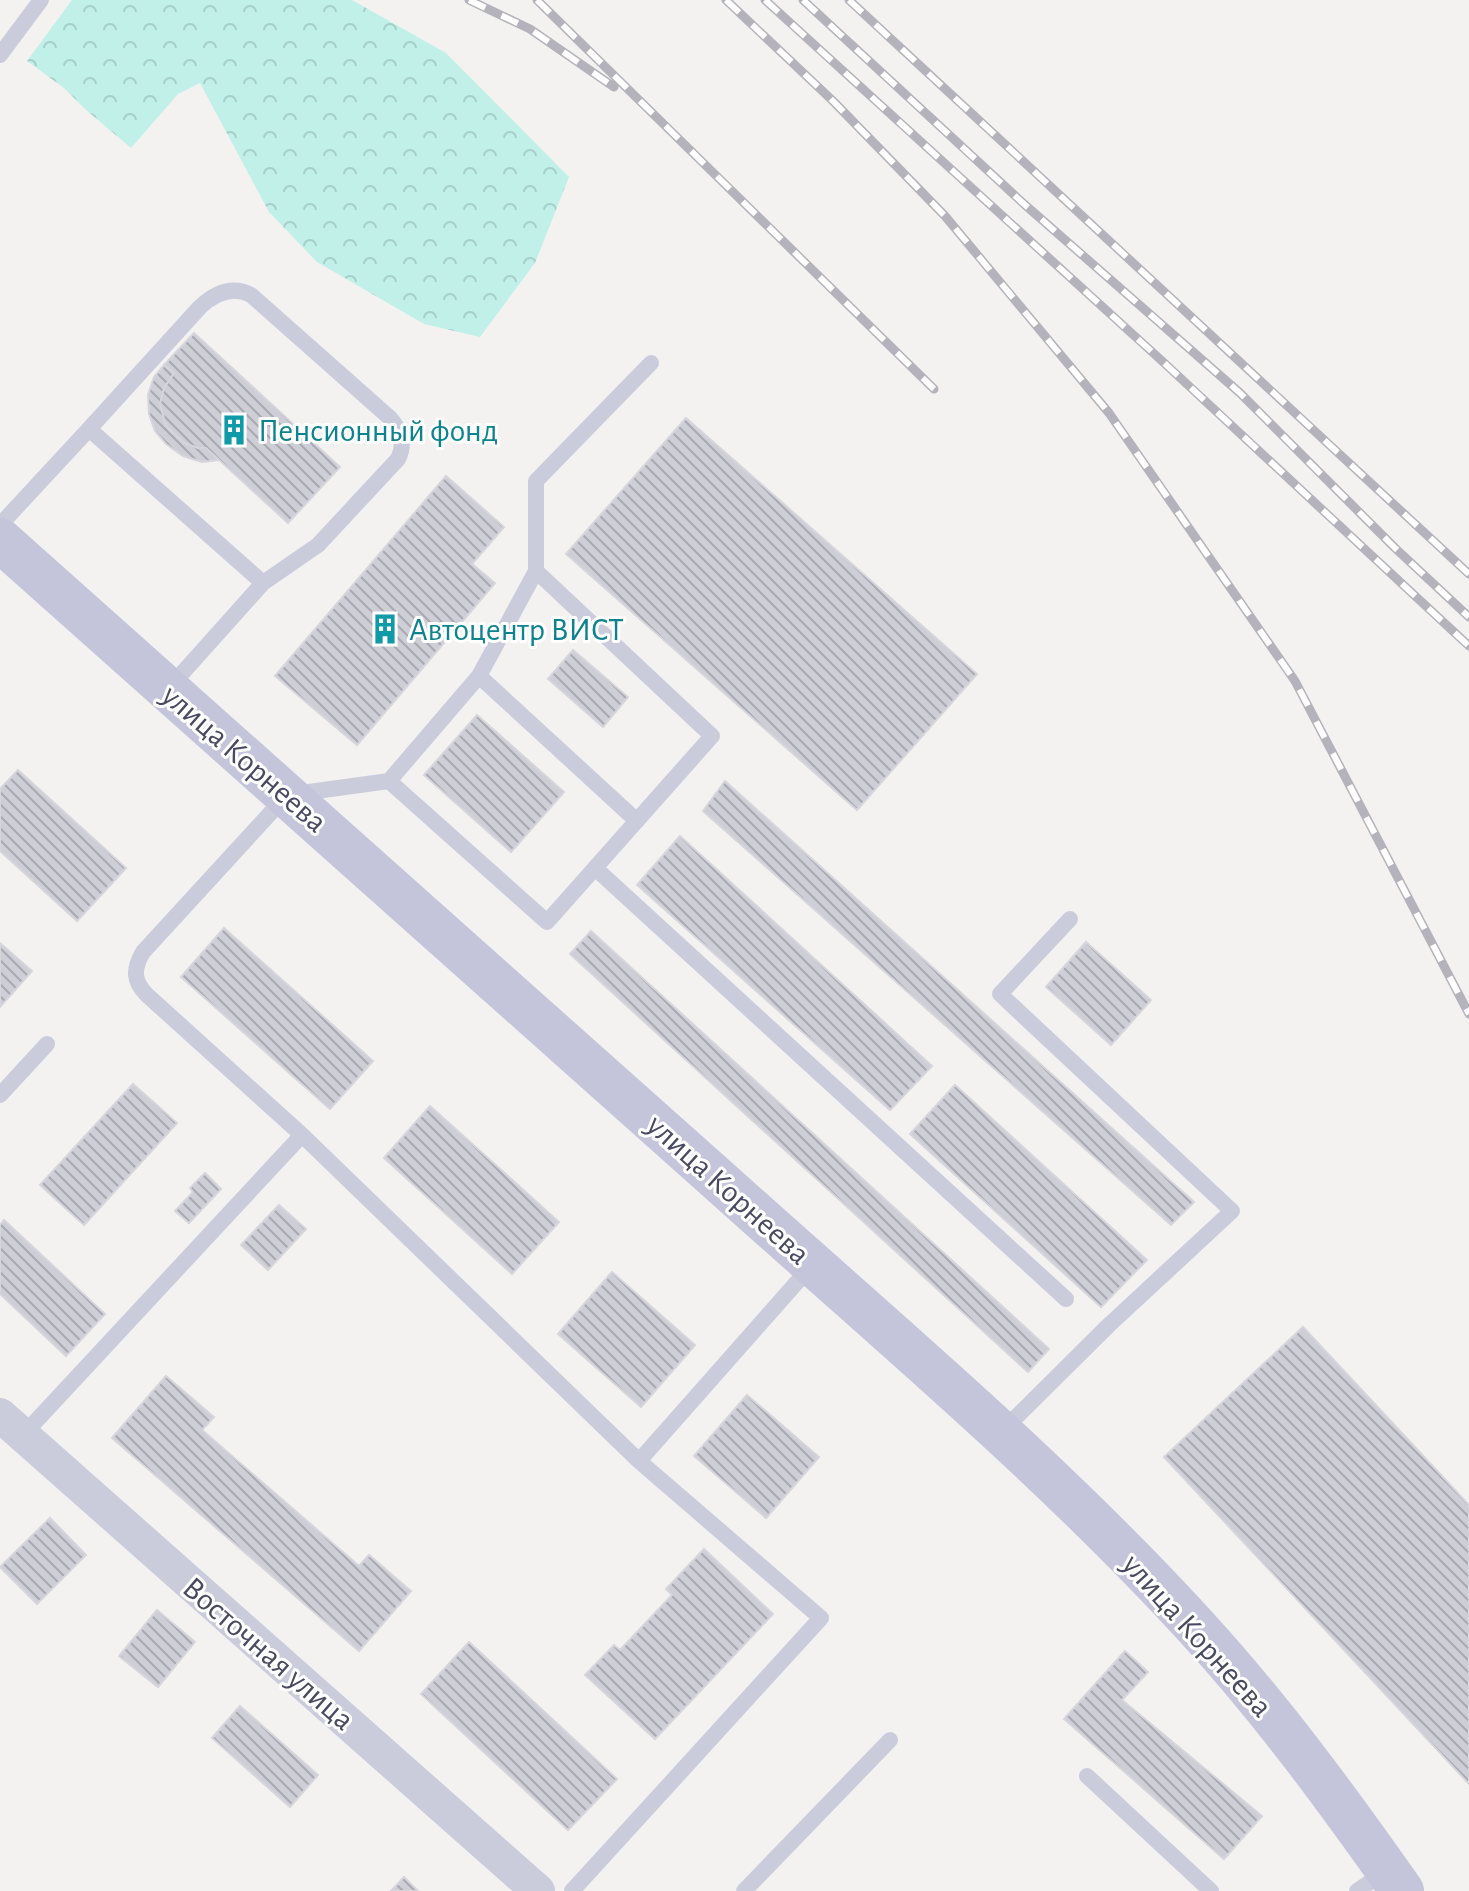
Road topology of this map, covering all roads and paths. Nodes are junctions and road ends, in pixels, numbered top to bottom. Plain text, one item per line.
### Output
1 (41, 0) edge
2 (0, 55) edge
3 (651, 363) dead end
4 (89, 429) junction
5 (0, 525) edge
6 (0, 540) edge
7 (536, 571) junction
8 (263, 583) junction
9 (479, 676) junction
10 (167, 690) junction
11 (389, 781) junction
12 (287, 795) junction
13 (637, 821) junction
14 (595, 868) junction
15 (1070, 919) dead end
16 (47, 1044) dead end
17 (0, 1095) edge
18 (302, 1135) junction
19 (813, 1264) junction
20 (1066, 1299) dead end
21 (11, 1425) edge
22 (1000, 1433) junction
23 (639, 1461) junction
24 (890, 1740) dead end
25 (1087, 1776) dead end
26 (1382, 1884) edge
27 (538, 1891) edge
28 (572, 1891) edge
29 (744, 1891) edge
30 (1211, 1891) edge

1 - 2 lane
3 - 7 lane
4 - 5 lane
4 - 8 lane
4 - 8 lane
6 - 10 street, улица Корнеева
7 - 9 lane
7 - 13 lane
8 - 10 lane
9 - 11 lane
9 - 13 lane
10 - 12 street, улица Корнеева
11 - 12 lane
11 - 14 lane
12 - 18 lane
12 - 19 street, улица Корнеева
13 - 14 lane
14 - 20 lane
15 - 22 lane
16 - 17 lane
18 - 21 lane
18 - 23 lane
19 - 22 street, улица Корнеева
19 - 23 lane
21 - 27 street, Восточная улица
22 - 26 street, улица Корнеева
23 - 28 lane
24 - 29 lane
25 - 30 lane

